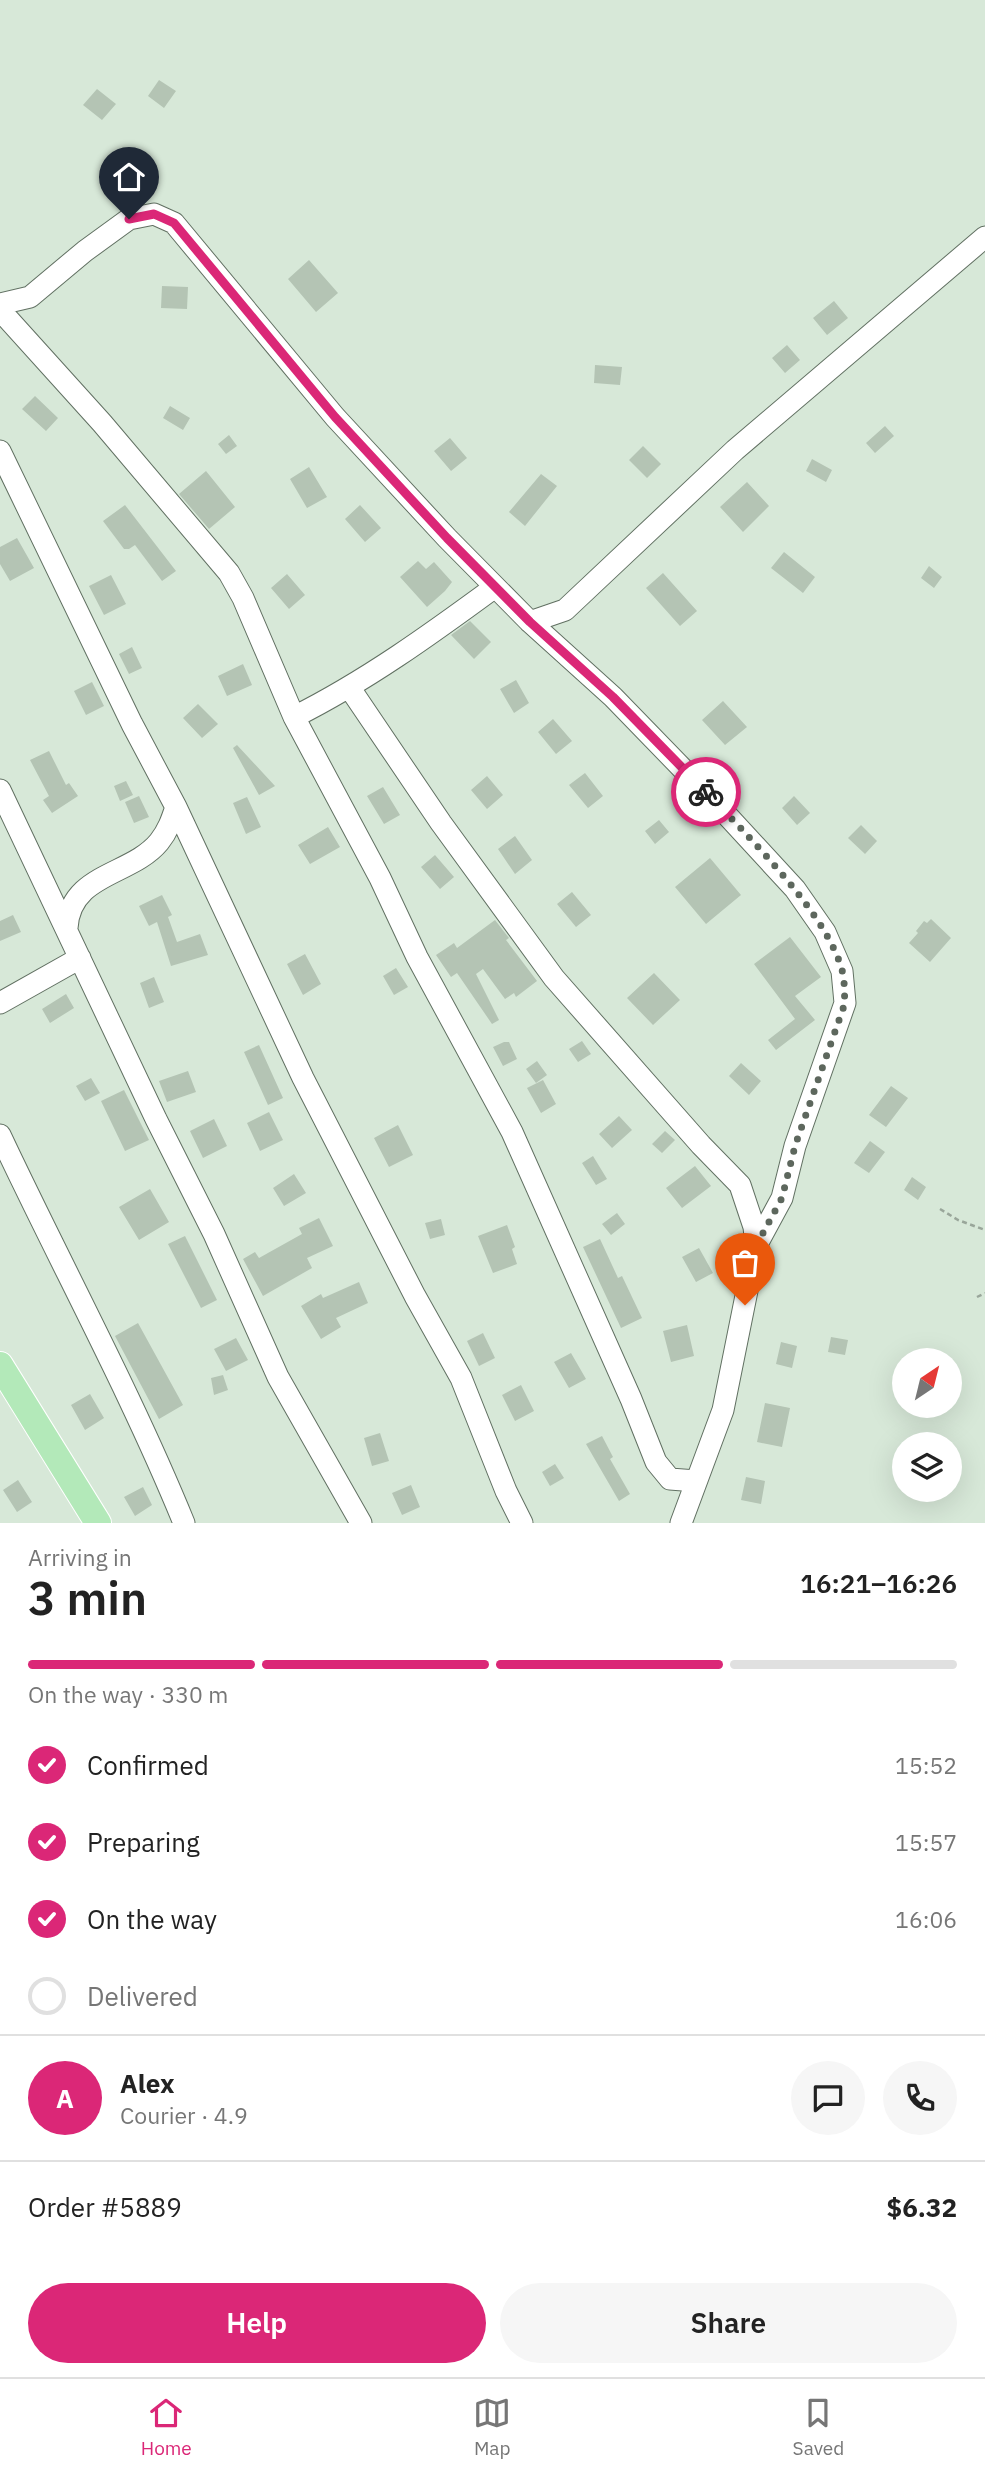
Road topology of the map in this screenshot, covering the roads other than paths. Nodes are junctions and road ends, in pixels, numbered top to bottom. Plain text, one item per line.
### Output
1 (985, 237) edge
2 (0, 304) edge
3 (0, 310) edge
4 (0, 451) edge
5 (495, 587) junction
6 (565, 610) junction
7 (530, 622) junction
8 (559, 647) junction
9 (349, 687) junction
10 (295, 716) junction
11 (0, 790) edge
12 (176, 807) junction
13 (67, 928) junction
14 (80, 958) junction
15 (0, 1003) edge
16 (0, 1135) edge
17 (740, 1185) junction
18 (782, 1198) junction
19 (756, 1246) junction
20 (0, 1365) edge
21 (696, 1481) junction
22 (98, 1523) edge
23 (184, 1523) edge
24 (361, 1523) edge
25 (522, 1523) edge
26 (681, 1523) edge

1 - 6 street
2 - 5 street
3 - 10 street
4 - 12 street
5 - 7 street
5 - 9 street
6 - 7 street
6 - 8 street
7 - 8 street
8 - 18 street
9 - 10 street
9 - 17 street
10 - 21 street
11 - 13 street
12 - 13 street
12 - 25 street
13 - 14 street
14 - 15 street
14 - 24 street
16 - 23 street
17 - 18 street
17 - 19 street
18 - 19 street
19 - 21 street
20 - 22 main road
21 - 26 street

